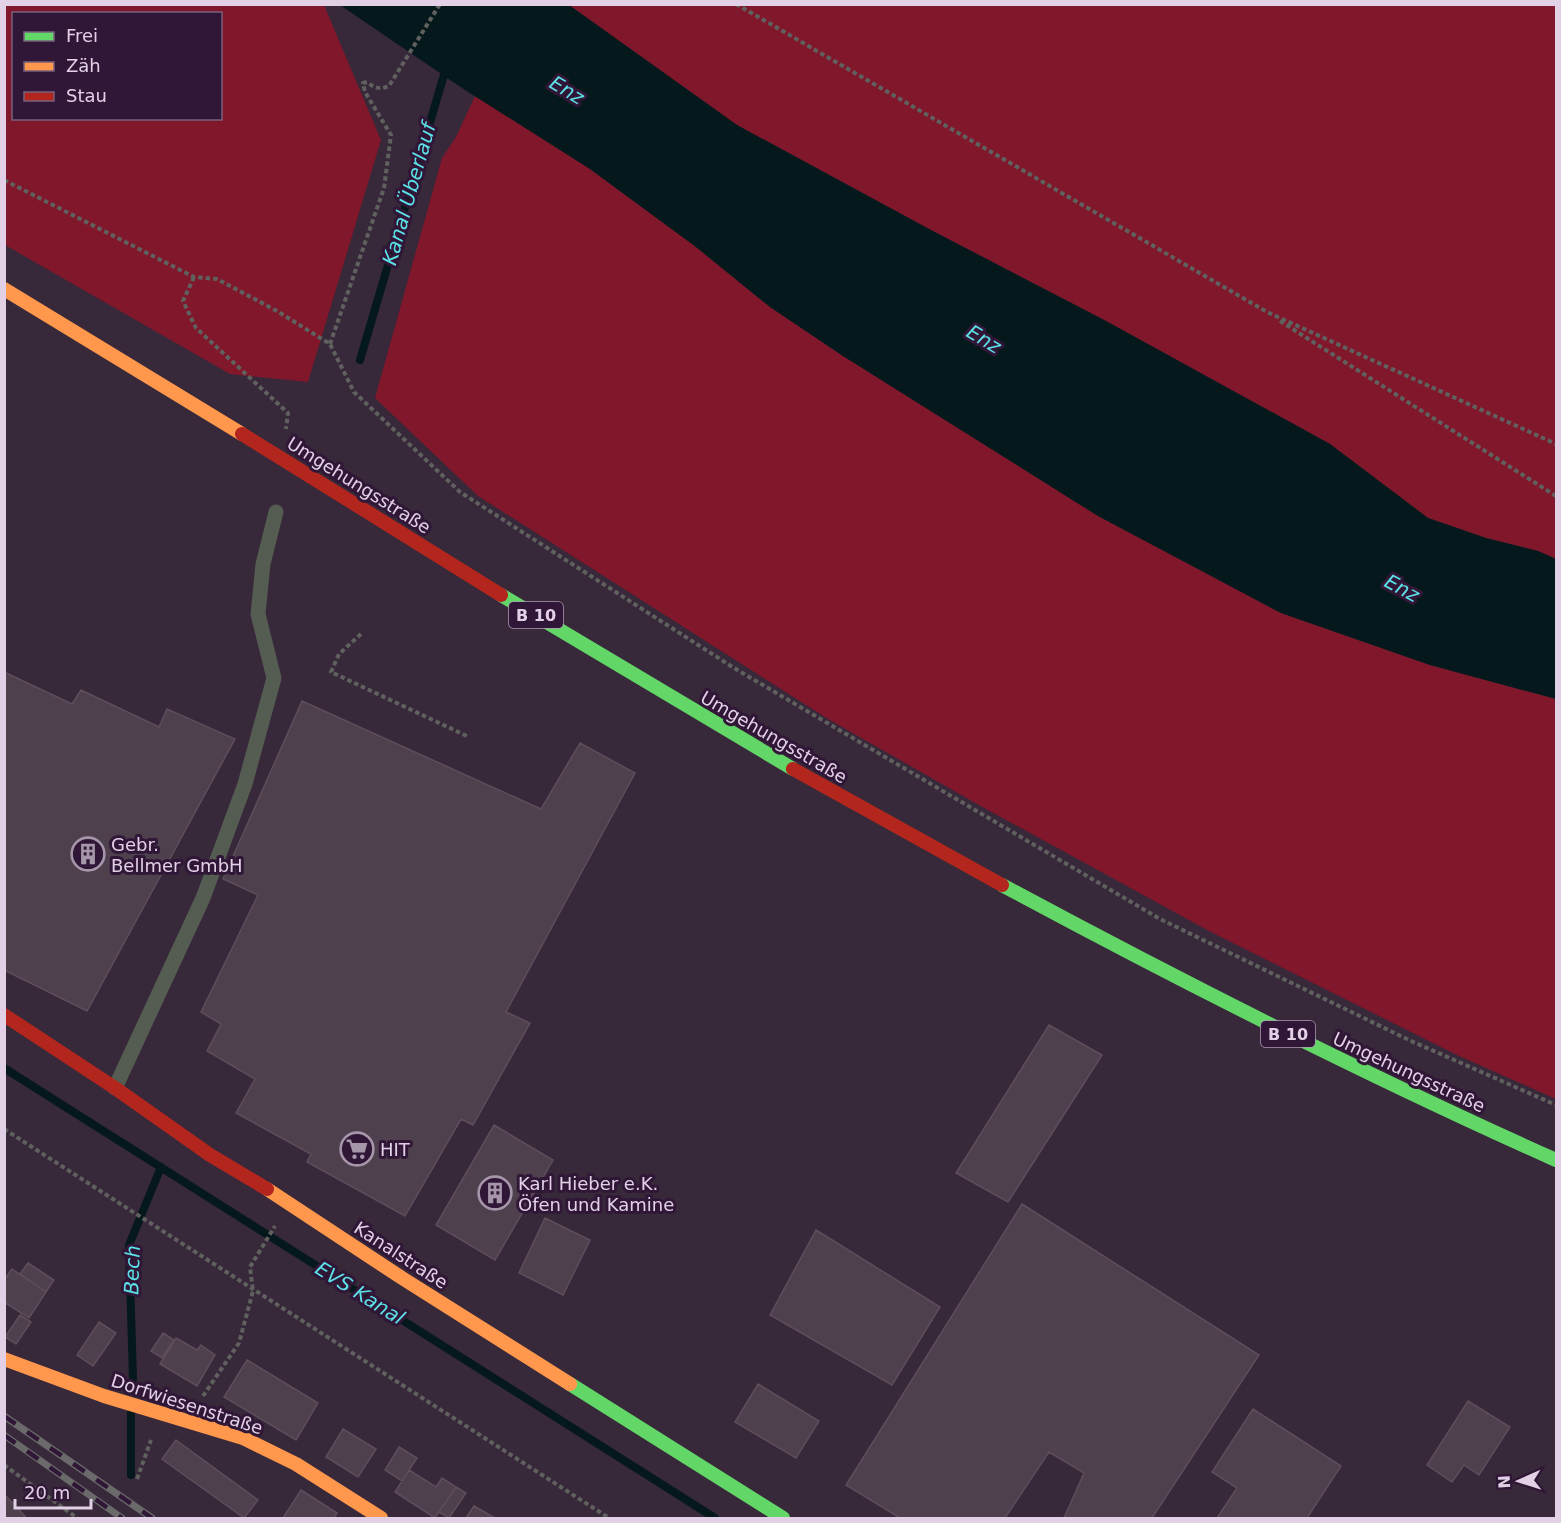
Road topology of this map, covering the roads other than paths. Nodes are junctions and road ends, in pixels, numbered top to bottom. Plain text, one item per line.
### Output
1 (4, 289) edge
2 (276, 512) dead end
3 (4, 1015) edge
4 (115, 1088) junction
5 (1557, 1160) edge
6 (4, 1359) edge
7 (381, 1518) edge
8 (783, 1518) edge

1 - 5 main road, Umgehungsstraße / B 10
2 - 4 lane
3 - 4 main road, Kanalstraße
4 - 8 main road, Kanalstraße
6 - 7 main road, Dorfwiesenstraße

